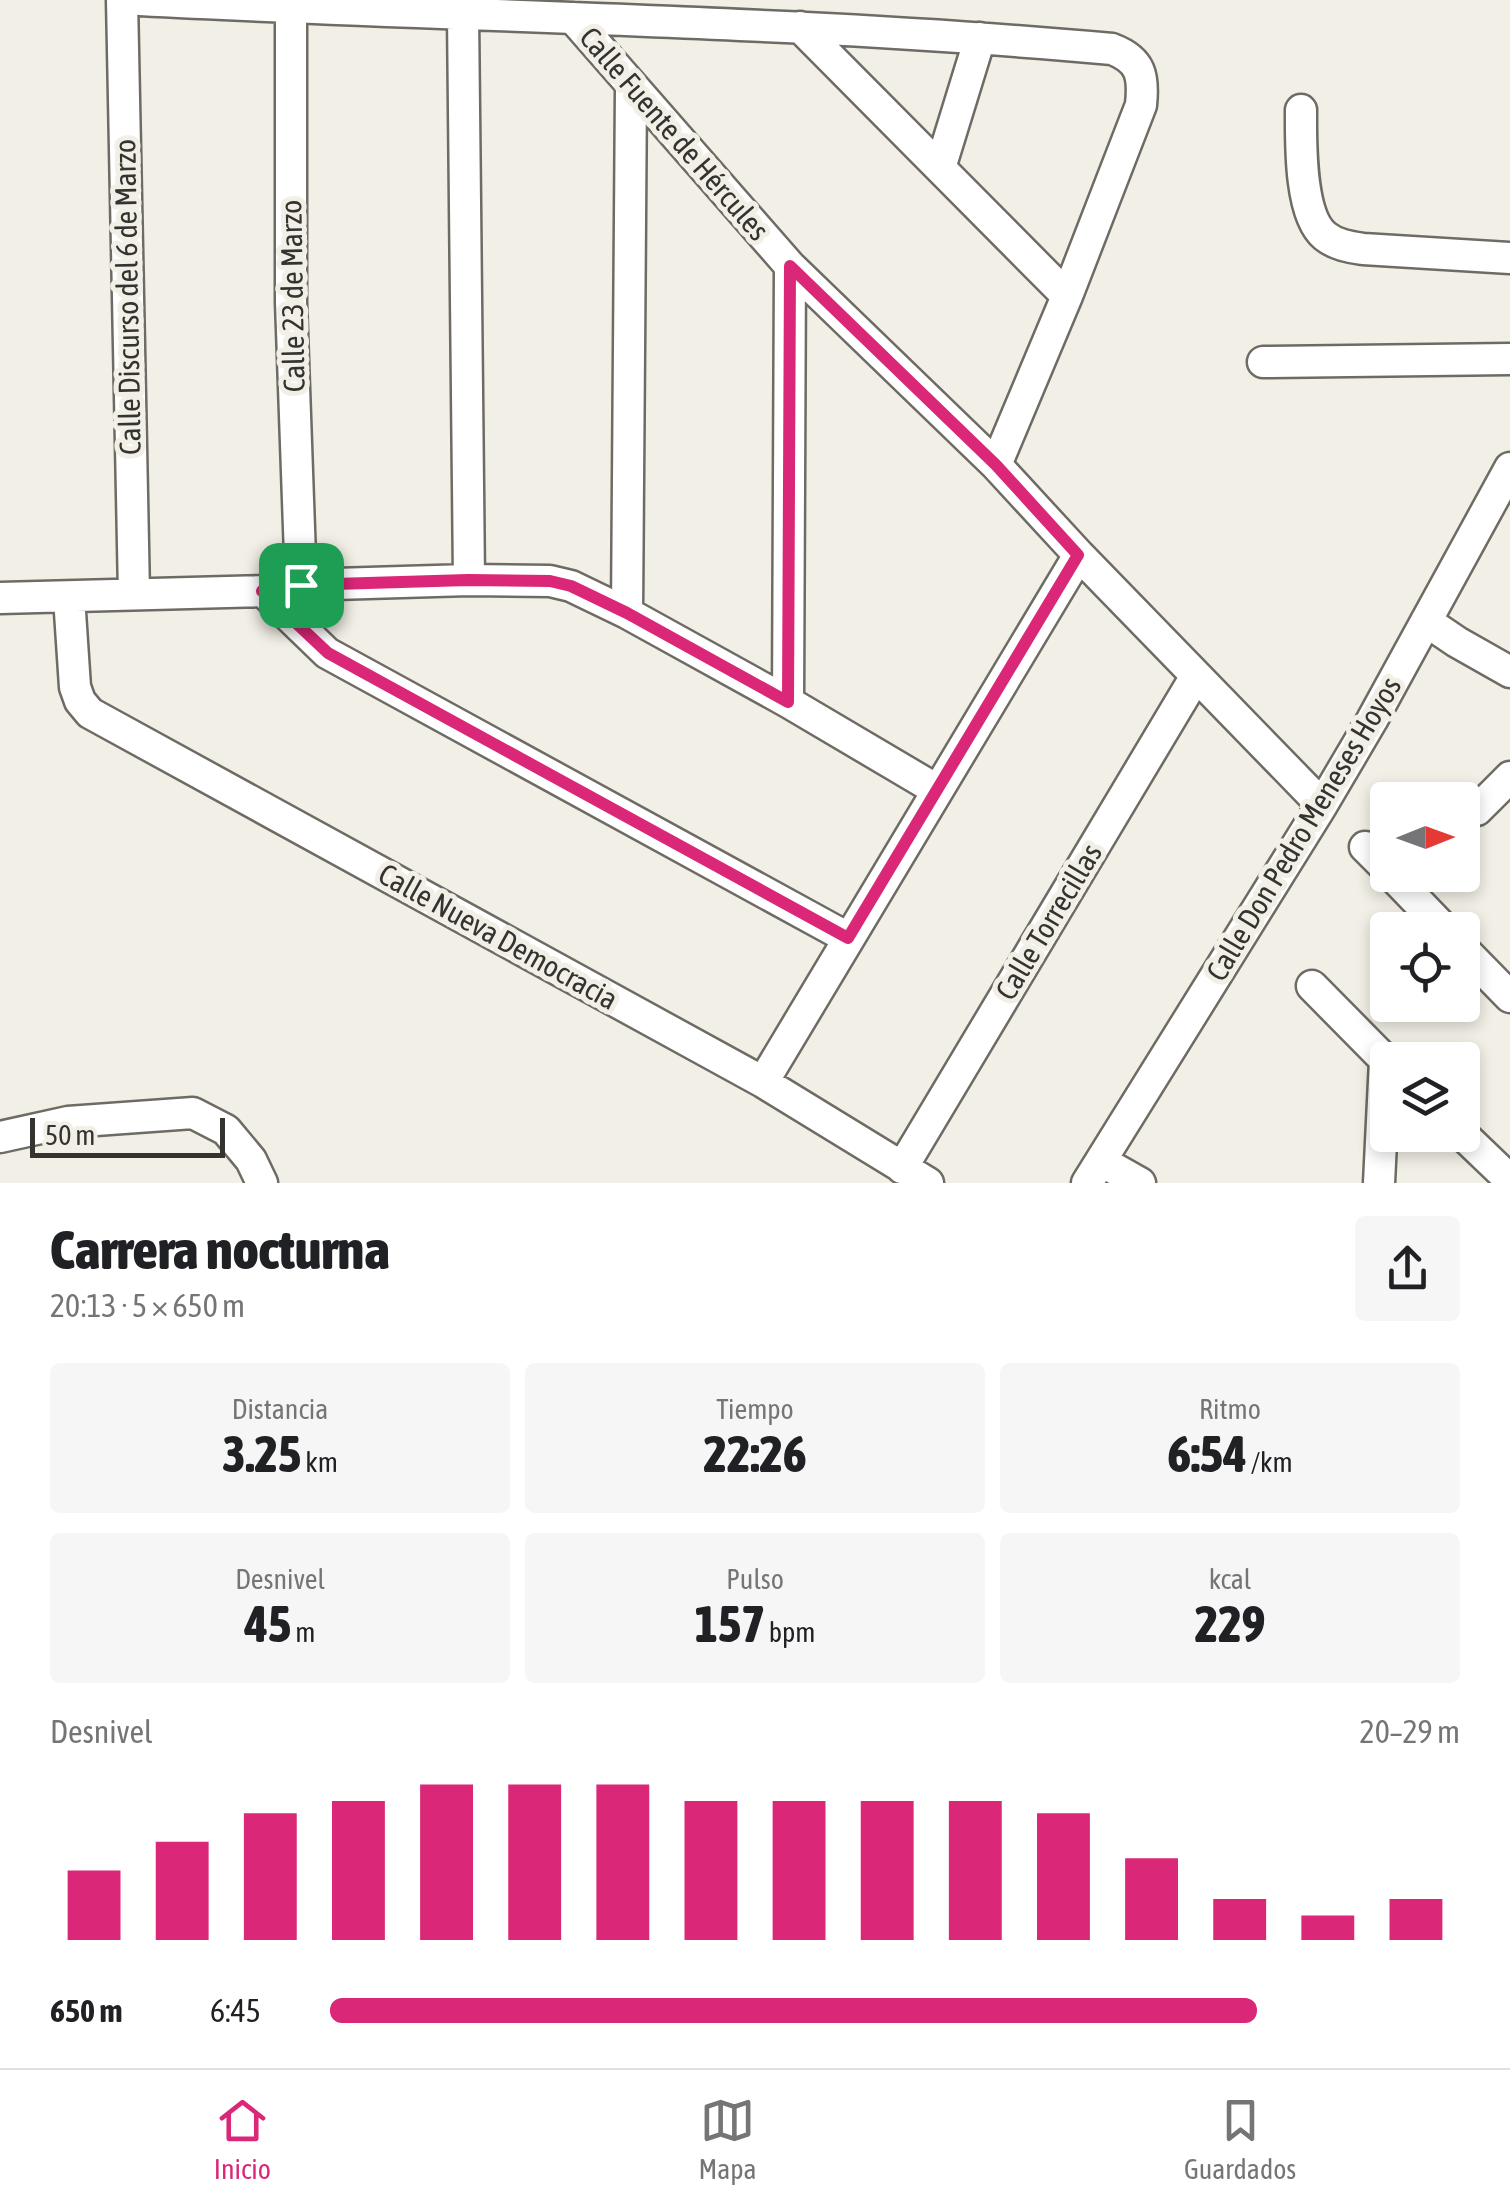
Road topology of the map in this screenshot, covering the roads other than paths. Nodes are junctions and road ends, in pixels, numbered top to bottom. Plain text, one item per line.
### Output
1 (122, 0) edge
2 (140, 0) edge
3 (291, 8) junction
4 (463, 16) junction
5 (573, 18) junction
6 (800, 27) junction
7 (980, 38) junction
8 (631, 87) junction
9 (1301, 110) dead end
10 (940, 168) junction
11 (1510, 258) edge
12 (790, 266) junction
13 (1066, 296) junction
14 (1510, 360) edge
15 (1263, 362) dead end
16 (996, 465) junction
17 (1510, 468) edge
18 (1078, 555) junction
19 (468, 580) junction
20 (301, 585) junction
21 (262, 591) junction
22 (134, 594) junction
23 (69, 596) junction
24 (0, 598) edge
25 (627, 613) junction
26 (1426, 621) junction
27 (1510, 672) edge
28 (1196, 676) junction
29 (788, 702) junction
30 (1510, 778) edge
31 (937, 790) junction
32 (1322, 804) junction
33 (1480, 807) edge
34 (1365, 847) dead end
35 (1370, 852) edge
36 (1408, 892) edge
37 (1428, 912) edge
38 (848, 938) junction
39 (1480, 966) edge
40 (1312, 986) dead end
41 (1509, 996) edge
42 (1370, 1045) edge
43 (762, 1082) junction
44 (0, 1137) edge
45 (1480, 1148) edge
46 (1381, 1152) edge
47 (1506, 1168) edge
48 (1094, 1172) edge
49 (915, 1176) edge
50 (262, 1183) edge
51 (1140, 1183) edge
52 (1379, 1183) edge

1 - 22 street, Calle Discurso del 6 de Marzo
2 - 3 street
3 - 4 street
3 - 20 street, Calle 23 de Marzo
4 - 5 street
4 - 19 street
5 - 6 street
5 - 8 street, Calle Fuente de Hércules
6 - 7 street
6 - 10 street
7 - 10 street
7 - 13 street
8 - 12 street, Calle Fuente de Hércules
8 - 25 street
9 - 11 street
10 - 13 street
12 - 16 street, Calle Fuente de Hércules
12 - 29 street
13 - 16 street
14 - 15 street
16 - 18 street, Calle Fuente de Hércules
17 - 26 street, Calle Don Pedro Meneses Hoyos
18 - 28 street, Calle Fuente de Hércules
18 - 31 street
19 - 20 street
19 - 25 street
20 - 21 street
21 - 22 street
21 - 38 street
22 - 23 street
23 - 24 street
23 - 43 street, Calle Nueva Democracia
25 - 29 street
26 - 27 street
26 - 32 street, Calle Don Pedro Meneses Hoyos
28 - 32 street, Calle Fuente de Hércules
28 - 49 street, Calle Torrecillas
29 - 31 street
30 - 33 street
31 - 38 street
32 - 48 street, Calle Don Pedro Meneses Hoyos
34 - 35 street
36 - 37 street
38 - 43 street
39 - 41 street
40 - 42 street
43 - 49 street, Calle Nueva Democracia
44 - 50 street
45 - 47 street
46 - 52 street
48 - 51 street

